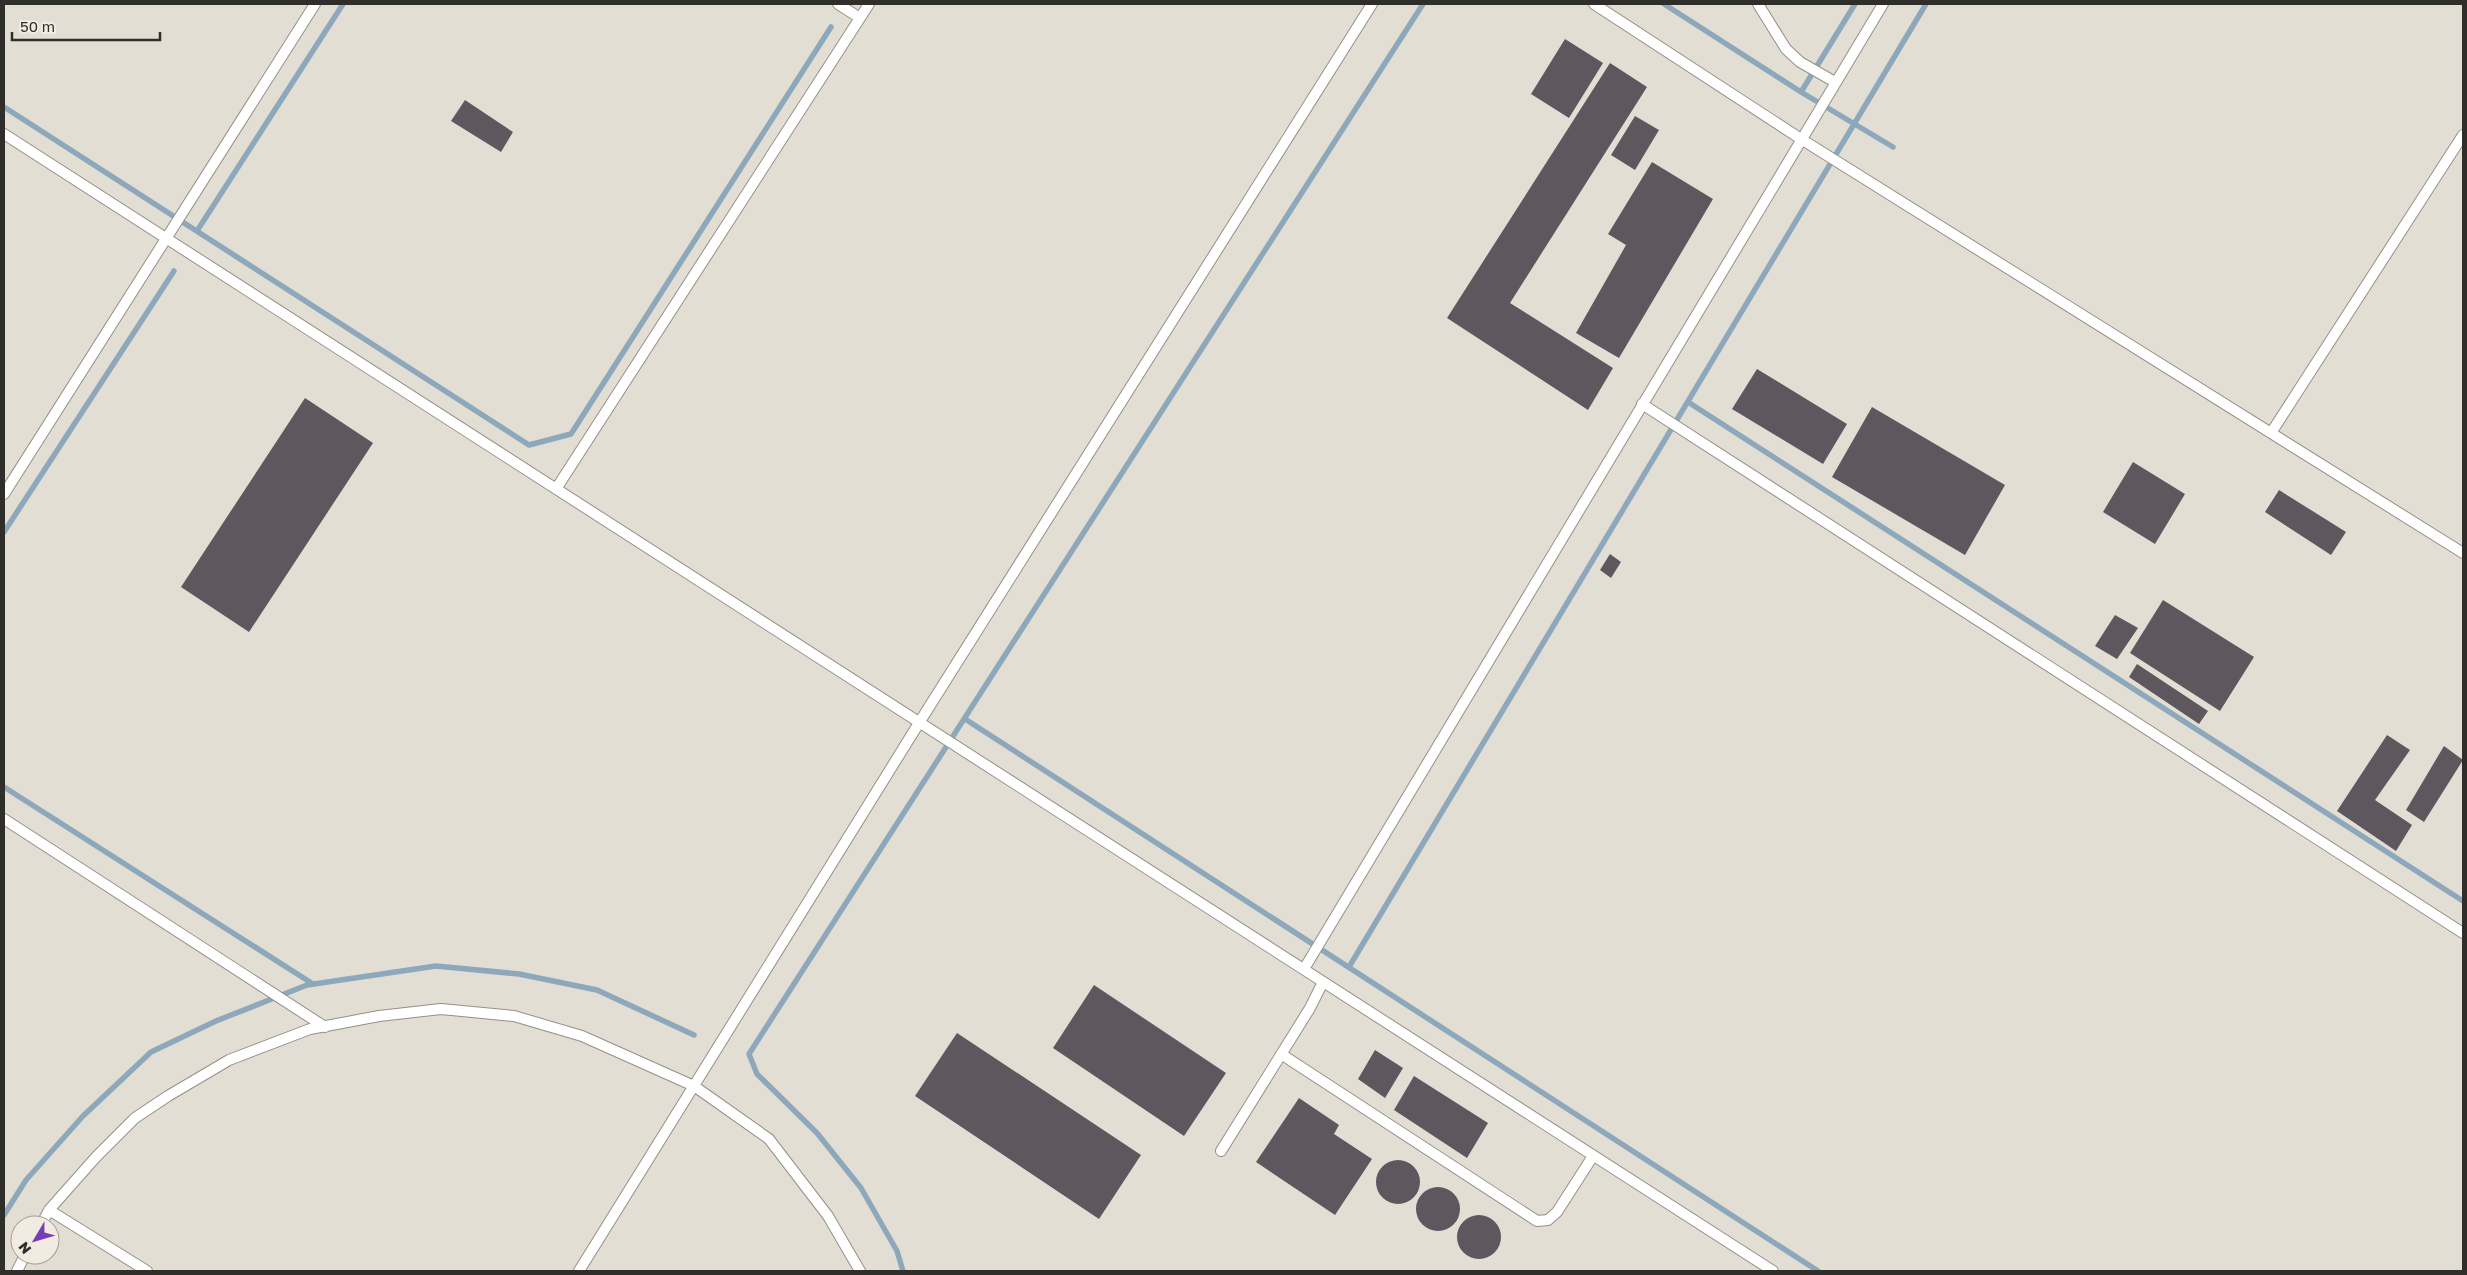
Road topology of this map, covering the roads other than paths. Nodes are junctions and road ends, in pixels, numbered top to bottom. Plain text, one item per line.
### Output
1 (315, 4) edge
2 (838, 4) edge
3 (869, 4) edge
4 (1372, 4) edge
5 (1594, 4) edge
6 (1759, 4) edge
7 (1883, 4) edge
8 (860, 18) junction
9 (1835, 82) junction
10 (4, 134) edge
11 (2463, 135) edge
12 (1801, 139) junction
13 (1642, 404) junction
14 (2271, 433) junction
15 (556, 489) junction
16 (4, 494) edge
17 (2463, 553) edge
18 (919, 723) junction
19 (4, 819) edge
20 (2463, 933) edge
21 (1304, 970) junction
22 (1323, 982) junction
23 (325, 1026) junction
24 (1281, 1054) junction
25 (694, 1086) junction
26 (1222, 1151) dead end
27 (1593, 1156) junction
28 (49, 1210) junction
29 (46, 1215) edge
30 (146, 1271) edge
31 (579, 1271) edge
32 (860, 1271) edge
33 (1773, 1271) edge

1 - 16 lane
2 - 8 lane
3 - 8 lane
4 - 18 lane
5 - 12 lane
6 - 9 lane
7 - 9 lane
8 - 15 lane
9 - 12 lane
10 - 15 lane
11 - 14 lane
12 - 13 lane
12 - 14 lane
13 - 20 lane
13 - 21 lane
14 - 17 lane
15 - 18 lane
18 - 21 lane
18 - 25 lane
19 - 23 lane
21 - 22 lane
22 - 24 lane
22 - 27 lane
23 - 25 lane
23 - 28 lane
24 - 26 lane
24 - 27 lane
25 - 31 lane
25 - 32 lane
27 - 33 lane
28 - 29 lane
28 - 30 lane

